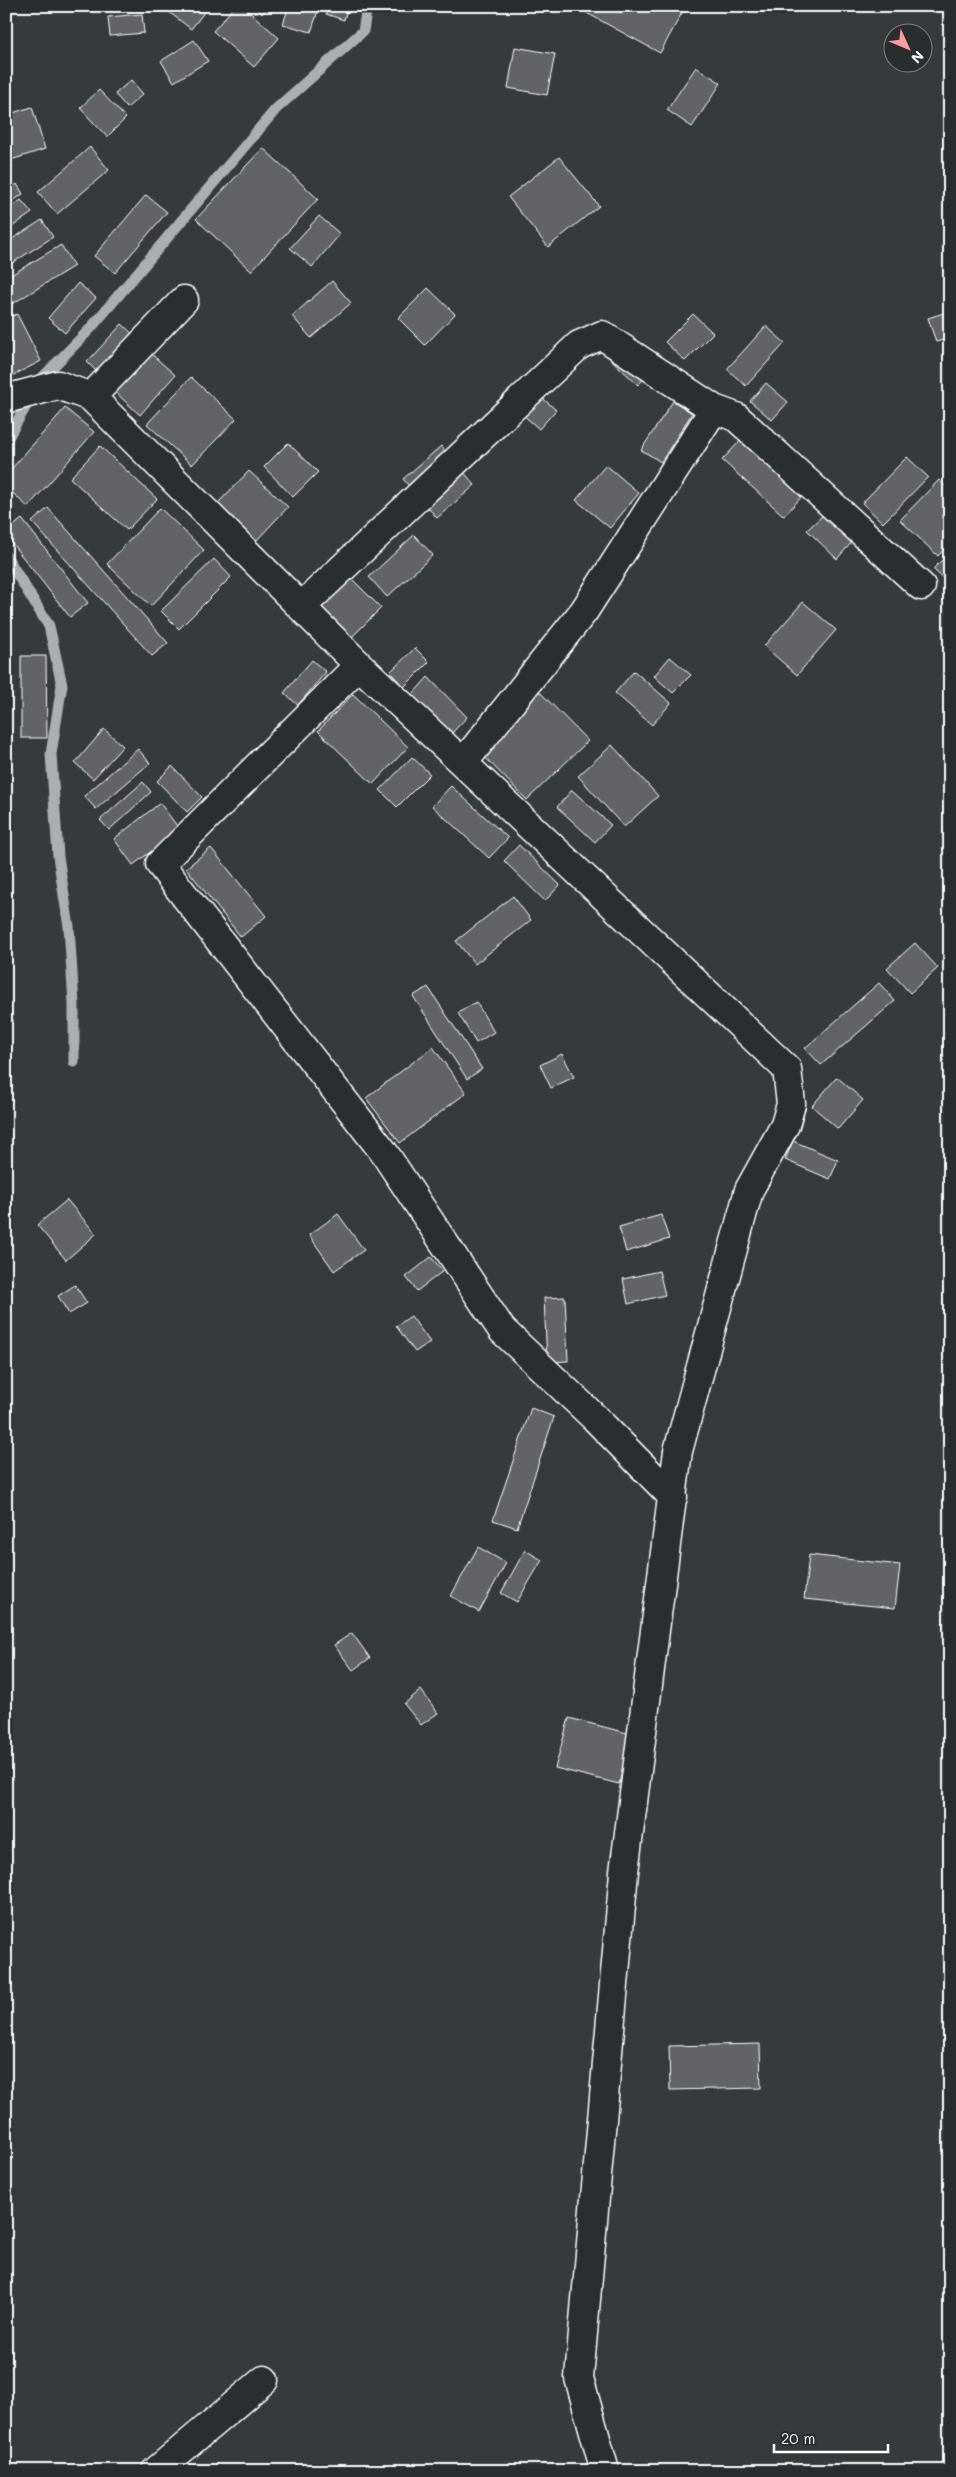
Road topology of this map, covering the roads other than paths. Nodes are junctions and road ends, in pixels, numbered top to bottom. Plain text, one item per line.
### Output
1 (184, 300) dead end
2 (91, 396) junction
3 (6, 399) edge
4 (714, 409) junction
5 (921, 586) dead end
6 (301, 607) junction
7 (359, 664) junction
8 (463, 763) junction
9 (673, 1497) junction
10 (264, 2380) dead end
11 (156, 2471) edge
12 (605, 2471) edge

1 - 2 street
2 - 3 street
2 - 6 street
4 - 5 street
4 - 6 street
4 - 8 street
6 - 7 street
7 - 8 street
7 - 9 street
8 - 9 street
9 - 12 street
10 - 11 street

